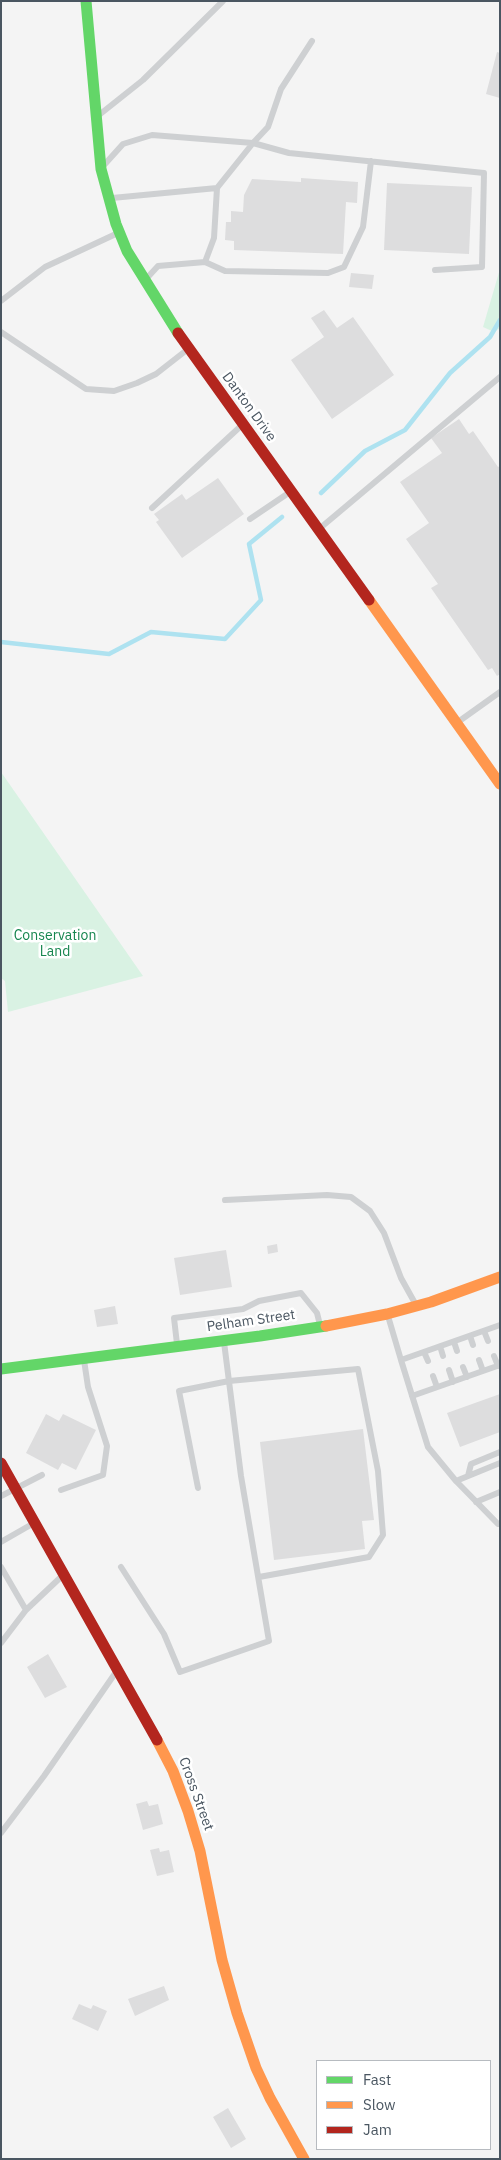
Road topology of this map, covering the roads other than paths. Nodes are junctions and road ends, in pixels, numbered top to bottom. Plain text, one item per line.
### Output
1 (86, 1) edge
2 (223, 1) edge
3 (312, 41) dead end
4 (96, 118) junction
5 (253, 143) junction
6 (371, 161) junction
7 (101, 169) junction
8 (217, 188) junction
9 (108, 198) junction
10 (119, 232) junction
11 (205, 262) junction
12 (435, 270) dead end
13 (144, 281) junction
14 (1, 301) edge
15 (1, 332) edge
16 (189, 348) junction
17 (500, 376) edge
18 (243, 424) junction
19 (291, 491) junction
20 (152, 508) dead end
21 (250, 519) dead end
22 (318, 529) junction
23 (500, 692) edge
24 (456, 723) junction
25 (500, 784) edge
26 (225, 1200) dead end
27 (500, 1277) edge
28 (417, 1306) junction
29 (387, 1314) junction
30 (500, 1325) edge
31 (321, 1326) junction
32 (484, 1331) junction
33 (470, 1336) junction
34 (224, 1341) junction
35 (488, 1341) dead end
36 (454, 1342) junction
37 (473, 1345) dead end
38 (440, 1346) junction
39 (177, 1347) junction
40 (457, 1351) dead end
41 (424, 1352) junction
42 (443, 1356) dead end
43 (494, 1356) dead end
44 (84, 1358) junction
45 (401, 1360) junction
46 (479, 1360) dead end
47 (428, 1361) dead end
48 (463, 1366) dead end
49 (499, 1366) edge
50 (1, 1369) edge
51 (448, 1370) dead end
52 (483, 1371) junction
53 (433, 1376) dead end
54 (466, 1377) junction
55 (229, 1382) junction
56 (453, 1382) junction
57 (437, 1387) junction
58 (412, 1396) junction
59 (500, 1452) edge
60 (500, 1463) edge
61 (1, 1464) edge
62 (42, 1475) dead end
63 (468, 1476) junction
64 (456, 1481) junction
65 (16, 1488) junction
66 (198, 1488) dead end
67 (61, 1490) dead end
68 (500, 1492) edge
69 (1, 1496) edge
70 (476, 1502) junction
71 (35, 1522) junction
72 (500, 1524) edge
73 (1, 1542) edge
74 (1, 1567) edge
75 (121, 1567) dead end
76 (64, 1574) junction
77 (259, 1577) junction
78 (26, 1610) junction
79 (1, 1643) edge
80 (118, 1669) junction
81 (1, 1833) edge
82 (304, 2159) edge

1 - 4 street, Danton Drive
2 - 4 lane
3 - 5 lane
4 - 7 street, Danton Drive
5 - 6 lane
5 - 7 lane
5 - 8 lane
6 - 11 lane
6 - 12 lane
7 - 9 street, Danton Drive
8 - 9 lane
8 - 11 lane
9 - 10 street, Danton Drive
10 - 13 street, Danton Drive
10 - 14 lane
11 - 13 lane
13 - 16 street, Danton Drive
15 - 16 lane
16 - 18 street, Danton Drive
17 - 22 lane
18 - 19 street, Danton Drive
18 - 20 lane
19 - 21 lane
19 - 22 street, Danton Drive
22 - 24 street, Danton Drive
23 - 24 lane
24 - 25 street, Danton Drive
26 - 28 lane
27 - 28 street, Pelham Street
28 - 29 street, Pelham Street
29 - 31 street, Pelham Street
29 - 45 lane
30 - 32 lane
31 - 34 street, Pelham Street
31 - 39 lane
32 - 33 lane
32 - 35 lane
33 - 36 lane
33 - 37 lane
34 - 39 street, Pelham Street
34 - 55 lane
36 - 38 lane
36 - 40 lane
38 - 41 lane
38 - 42 lane
39 - 44 street, Pelham Street
41 - 45 lane
41 - 47 lane
43 - 49 lane
44 - 50 street, Pelham Street
44 - 67 lane
45 - 58 lane
46 - 52 lane
48 - 54 lane
49 - 52 lane
51 - 56 lane
52 - 54 lane
53 - 57 lane
54 - 56 lane
55 - 66 lane
55 - 77 lane
55 - 77 lane
56 - 57 lane
57 - 58 lane
58 - 64 lane
59 - 63 lane
60 - 63 lane
61 - 65 street, Cross Street
62 - 65 lane
63 - 64 lane
64 - 70 lane
65 - 69 lane
65 - 71 street, Cross Street
68 - 70 lane
70 - 72 lane
71 - 73 lane
71 - 76 street, Cross Street
74 - 78 lane
75 - 77 lane
76 - 78 lane
76 - 80 street, Cross Street
78 - 79 lane
80 - 81 lane
80 - 82 street, Cross Street

